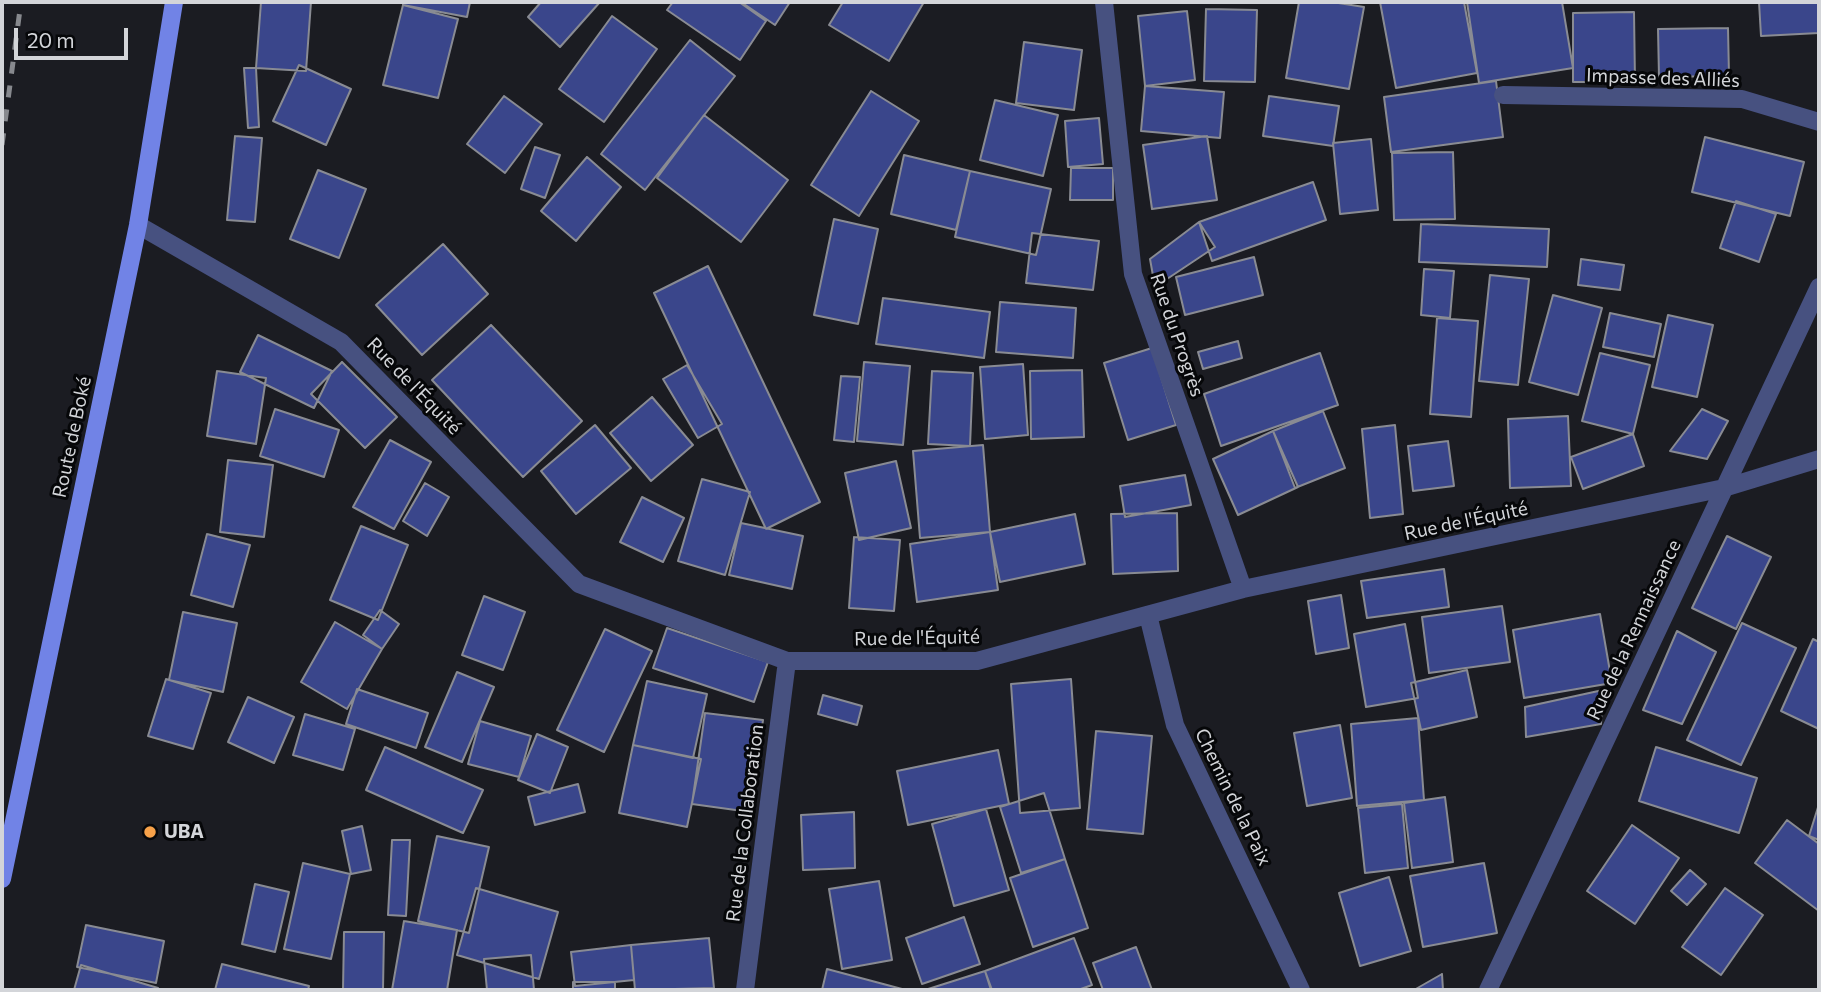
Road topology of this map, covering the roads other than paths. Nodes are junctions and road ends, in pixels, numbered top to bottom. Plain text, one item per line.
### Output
1 (174, 2) edge
2 (1104, 2) edge
3 (1503, 95) dead end
4 (1819, 122) edge
5 (138, 225) junction
6 (1819, 287) edge
7 (1819, 459) edge
8 (1724, 488) junction
9 (1243, 589) junction
10 (1148, 615) junction
11 (787, 662) junction
12 (2, 879) edge
13 (745, 990) edge
14 (1301, 990) edge
15 (1488, 990) edge

1 - 5 main road, Route de Boké
2 - 9 street, Rue du Progrès
3 - 4 street, Impasse des Alliés
5 - 11 street, Rue de l'Équité
5 - 12 main road, Route de Boké
6 - 8 street, Rue de la Rennaissance
7 - 8 street, Rue de l'Équité
8 - 9 street, Rue de l'Équité
8 - 15 street, Rue de la Rennaissance
9 - 10 street, Rue de l'Équité
10 - 11 street, Rue de l'Équité
10 - 14 street, Chemin de la Paix
11 - 13 street, Rue de la Collaboration

